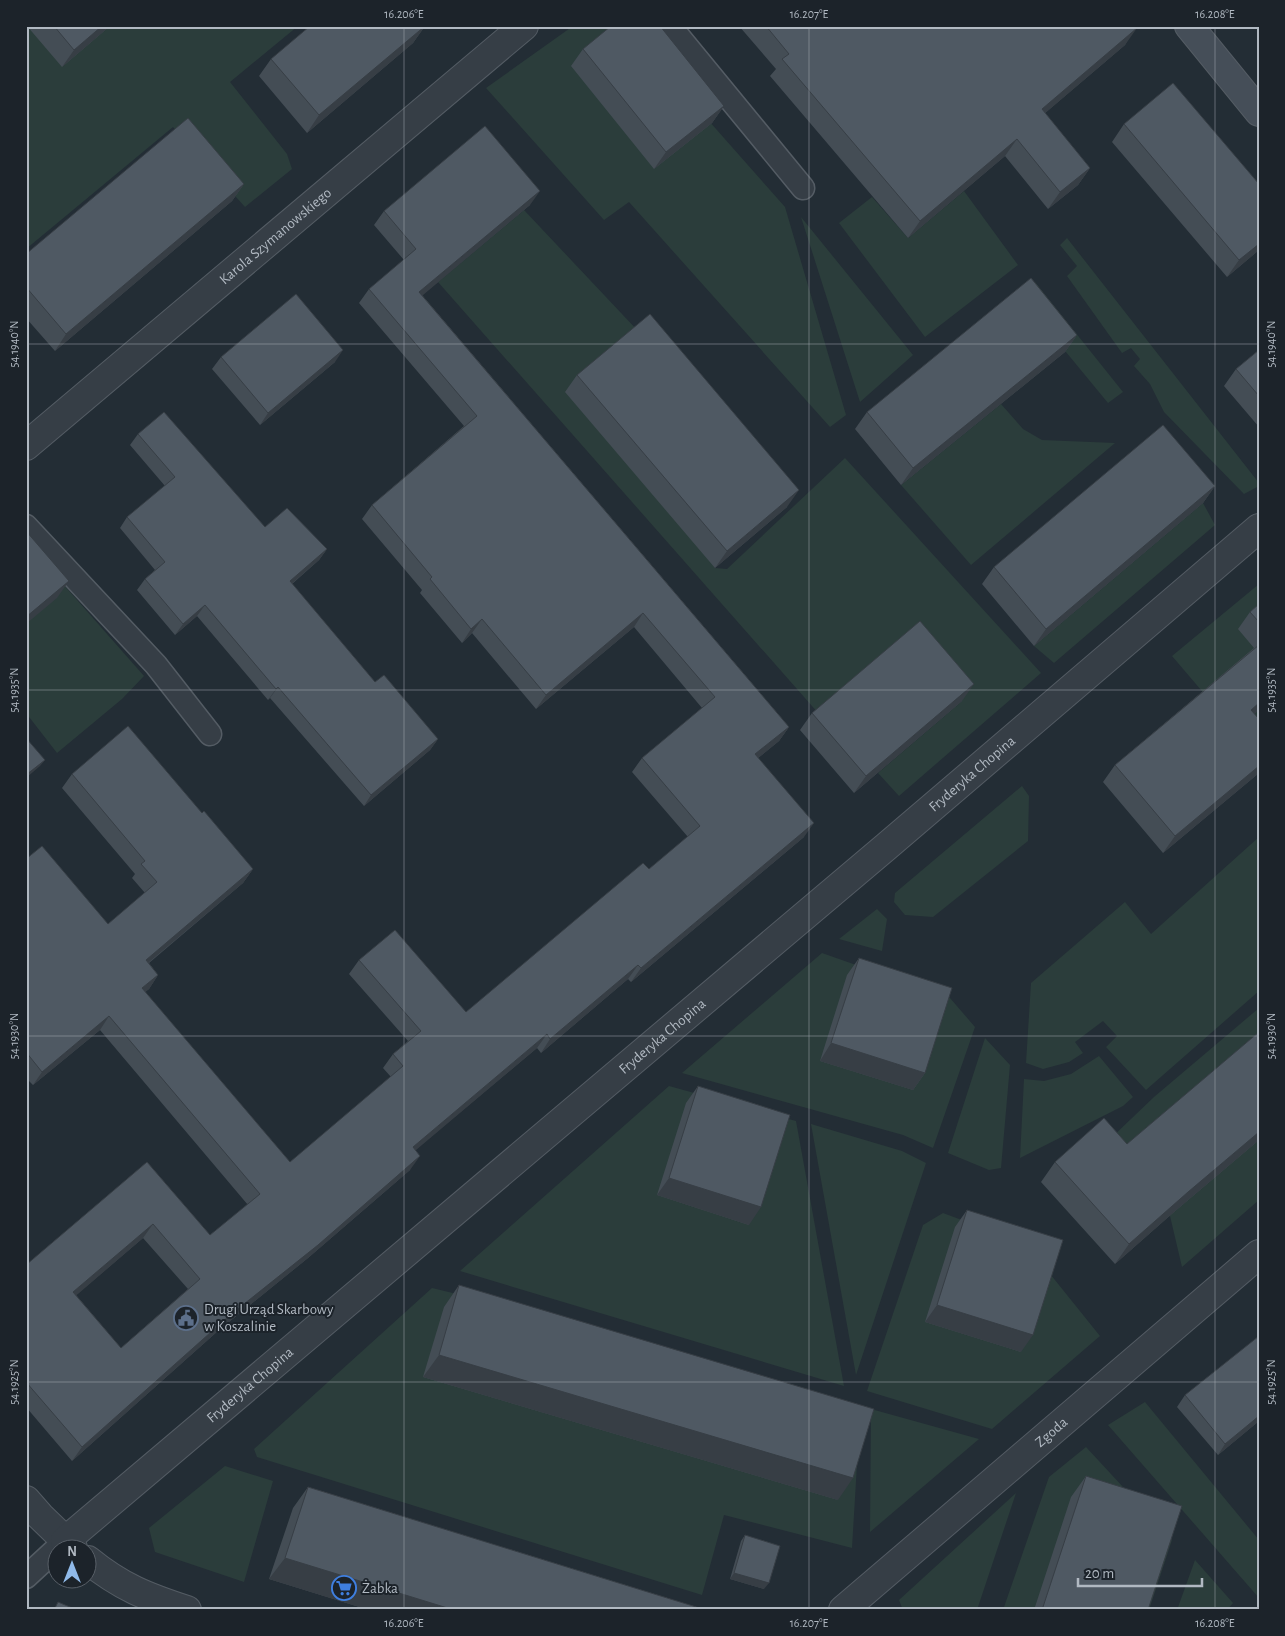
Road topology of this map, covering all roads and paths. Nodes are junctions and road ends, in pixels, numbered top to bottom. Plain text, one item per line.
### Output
1 (524, 26) edge
2 (670, 26) edge
3 (1189, 26) edge
4 (1259, 112) edge
5 (803, 188) dead end
6 (26, 446) edge
7 (26, 526) edge
8 (1259, 528) edge
9 (210, 734) dead end
10 (1259, 1254) edge
11 (26, 1500) edge
12 (62, 1538) edge
13 (77, 1538) edge
14 (48, 1561) edge
15 (98, 1568) edge
16 (26, 1577) edge
17 (187, 1610) edge
18 (843, 1610) edge

1 - 6 street, Karola Szymanowskiego
2 - 5 lane
3 - 4 main road
7 - 9 lane
8 - 13 street, Fryderyka Chopina
10 - 18 street, Zgoda
11 - 12 street
14 - 16 lane
15 - 17 street

